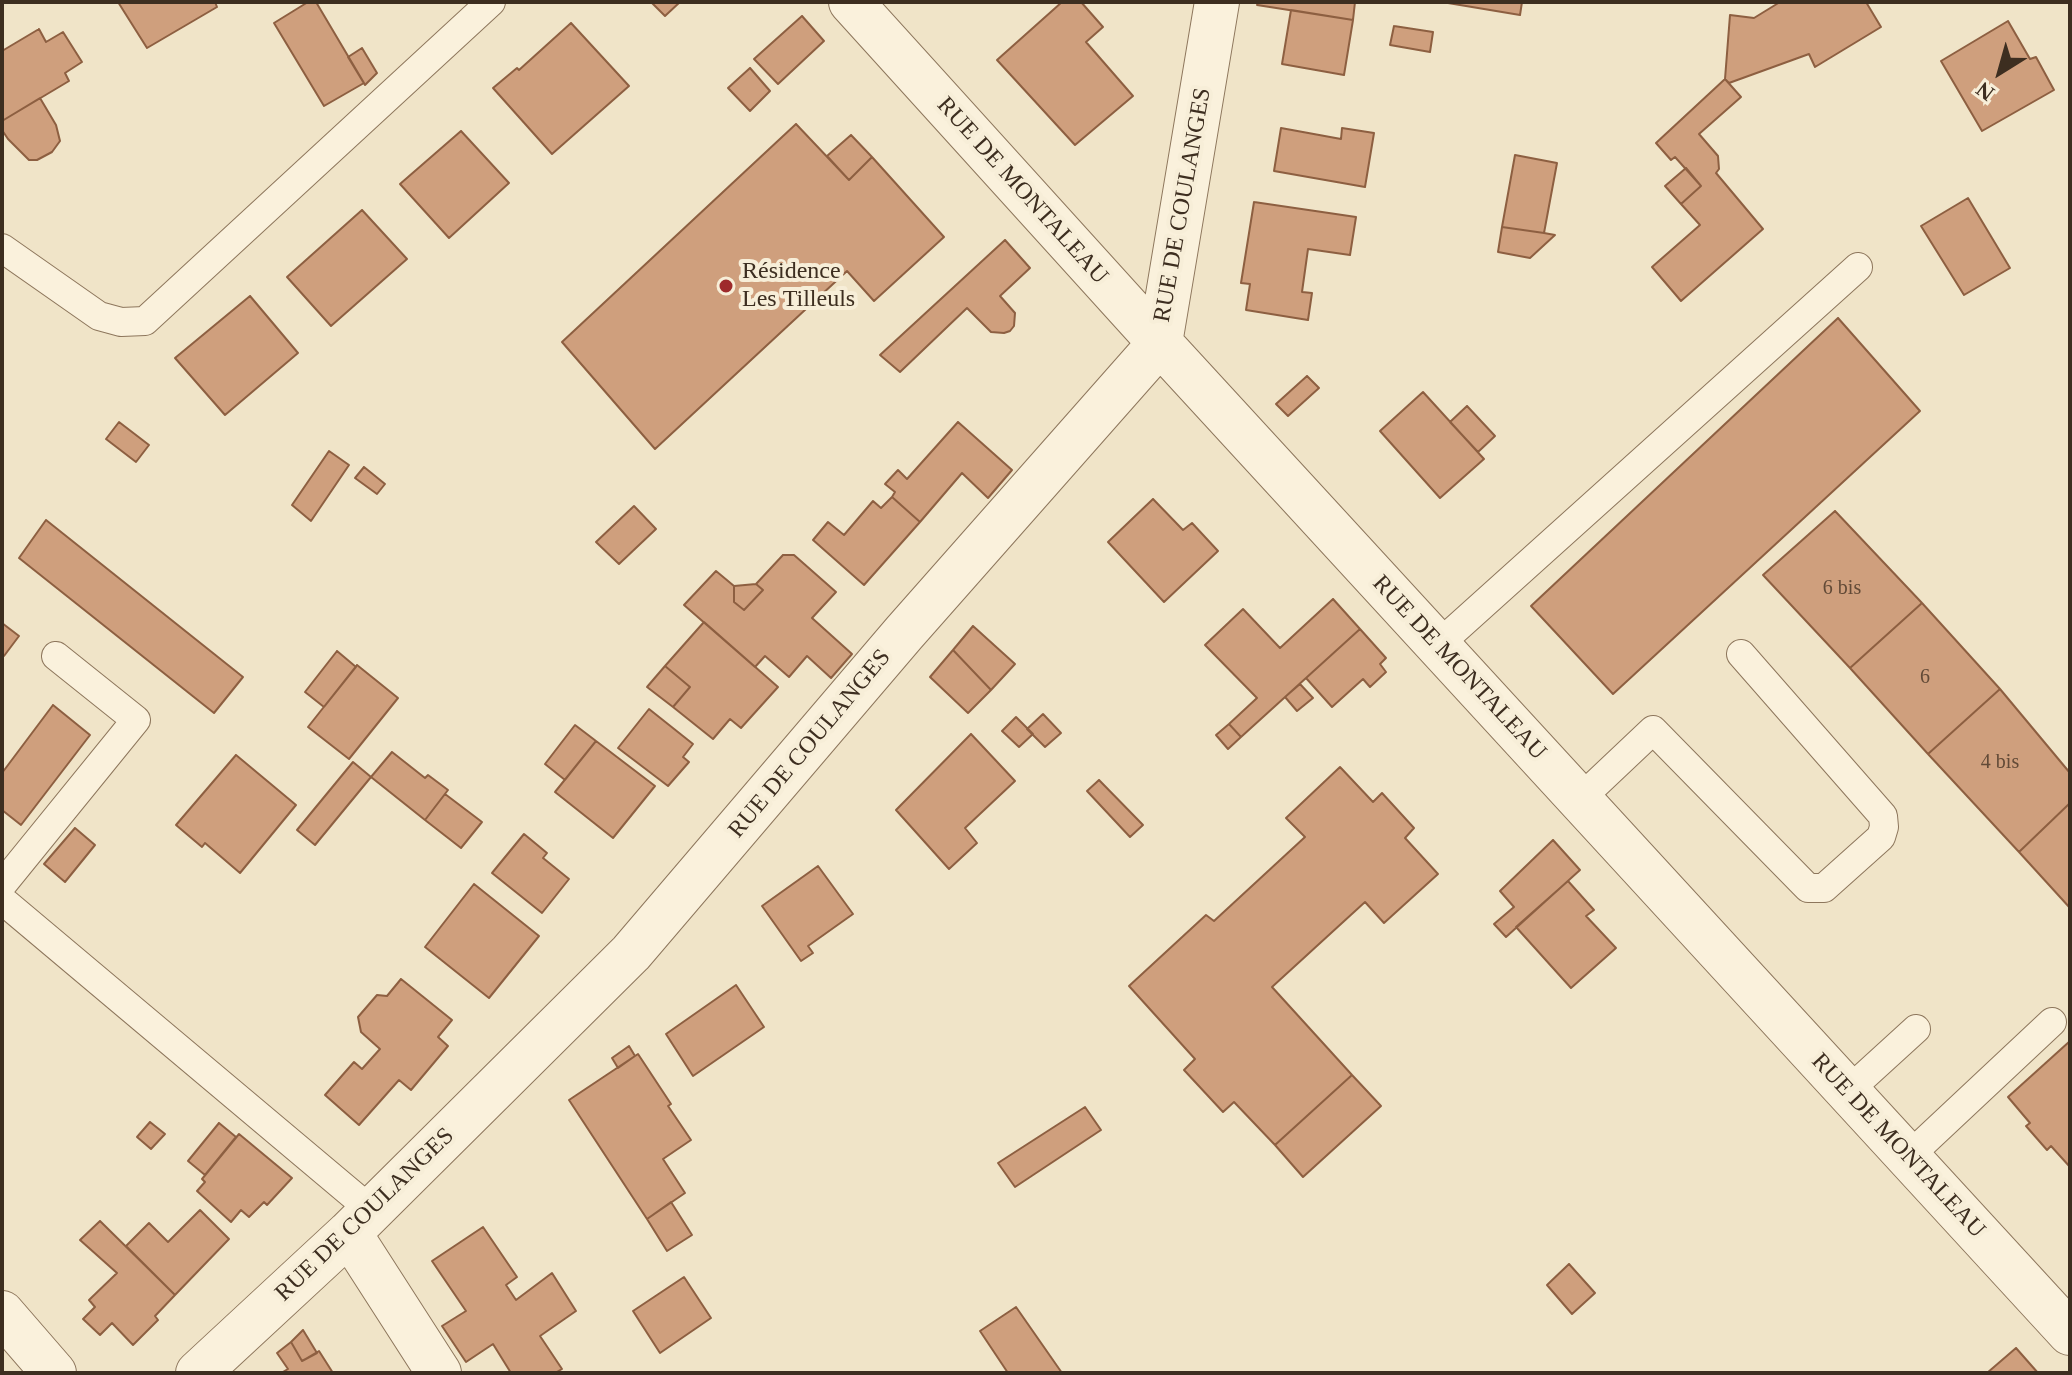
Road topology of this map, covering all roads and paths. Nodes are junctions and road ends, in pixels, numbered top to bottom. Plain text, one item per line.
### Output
1 (491, 2) edge
2 (851, 2) edge
3 (1217, 2) edge
4 (2, 248) edge
5 (1858, 267) dead end
6 (1160, 343) junction
7 (1438, 645) junction
8 (1741, 654) dead end
9 (56, 656) dead end
10 (1580, 799) junction
11 (2, 885) edge
12 (2, 900) edge
13 (2052, 1022) dead end
14 (1916, 1029) dead end
15 (1848, 1091) junction
16 (1908, 1157) junction
17 (361, 1222) junction
18 (2, 1313) edge
19 (2070, 1333) edge
20 (54, 1373) edge
21 (198, 1373) edge
22 (439, 1373) edge

1 - 4 lane
2 - 6 street, RUE DE MONTALEAU
3 - 6 street, RUE DE COULANGES
5 - 7 lane
6 - 7 street, RUE DE MONTALEAU
6 - 17 street, RUE DE COULANGES
7 - 10 street, RUE DE MONTALEAU
8 - 10 lane
9 - 11 lane
10 - 15 street, RUE DE MONTALEAU
12 - 17 lane
13 - 16 lane
14 - 15 lane
15 - 16 street, RUE DE MONTALEAU
16 - 19 street, RUE DE MONTALEAU
17 - 21 street, RUE DE COULANGES
17 - 22 street
18 - 20 street

